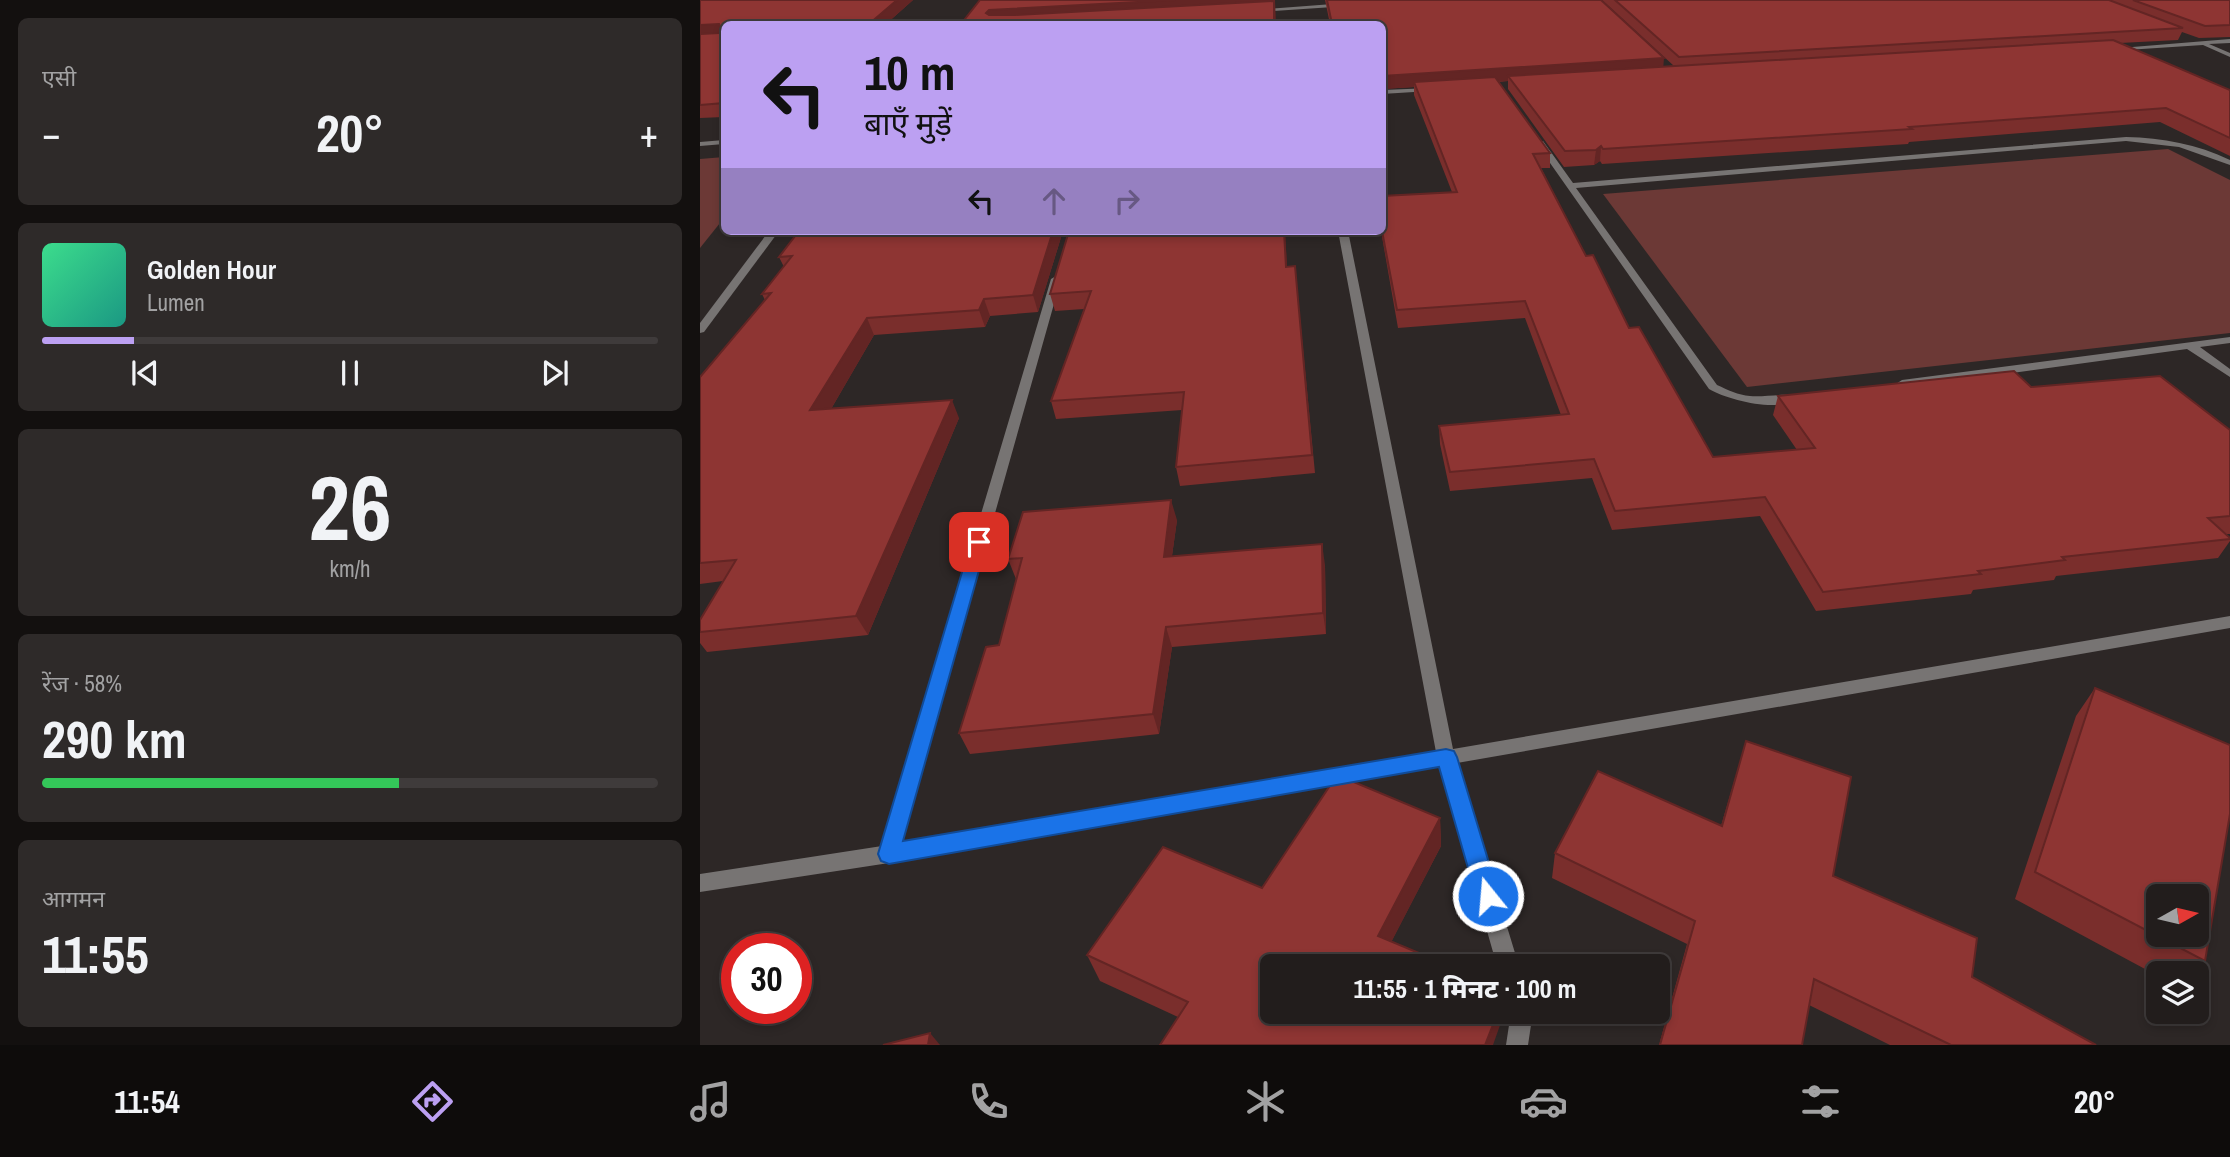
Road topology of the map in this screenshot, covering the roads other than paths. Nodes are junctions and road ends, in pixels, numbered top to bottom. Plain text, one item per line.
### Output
1 (1354, 5) edge
2 (1245, 10) edge
3 (2175, 34) edge
4 (2230, 41) edge
5 (2201, 43) junction
6 (2104, 49) edge
7 (2230, 55) edge
8 (1434, 89) edge
9 (1386, 92) edge
10 (1530, 130) edge
11 (721, 142) edge
12 (700, 144) edge
13 (2230, 163) edge
14 (1571, 186) junction
15 (771, 235) edge
16 (1344, 235) edge
17 (1059, 271) edge
18 (700, 331) edge
19 (2230, 340) edge
20 (2189, 345) junction
21 (2230, 374) edge
22 (1893, 385) edge
23 (1812, 396) edge
24 (2230, 622) edge
25 (1446, 757) junction
26 (889, 854) junction
27 (700, 883) edge
28 (1504, 954) edge
29 (1520, 1024) edge
30 (1517, 1045) edge

1 - 2 street
3 - 5 street
4 - 5 street
5 - 6 street
5 - 7 street
8 - 9 street
10 - 14 street
11 - 12 street
13 - 14 street
14 - 23 street
15 - 18 street
16 - 25 street
17 - 26 street
19 - 20 street
20 - 21 street
20 - 22 street
24 - 25 street
25 - 26 street
25 - 28 street
26 - 27 street
29 - 30 street

